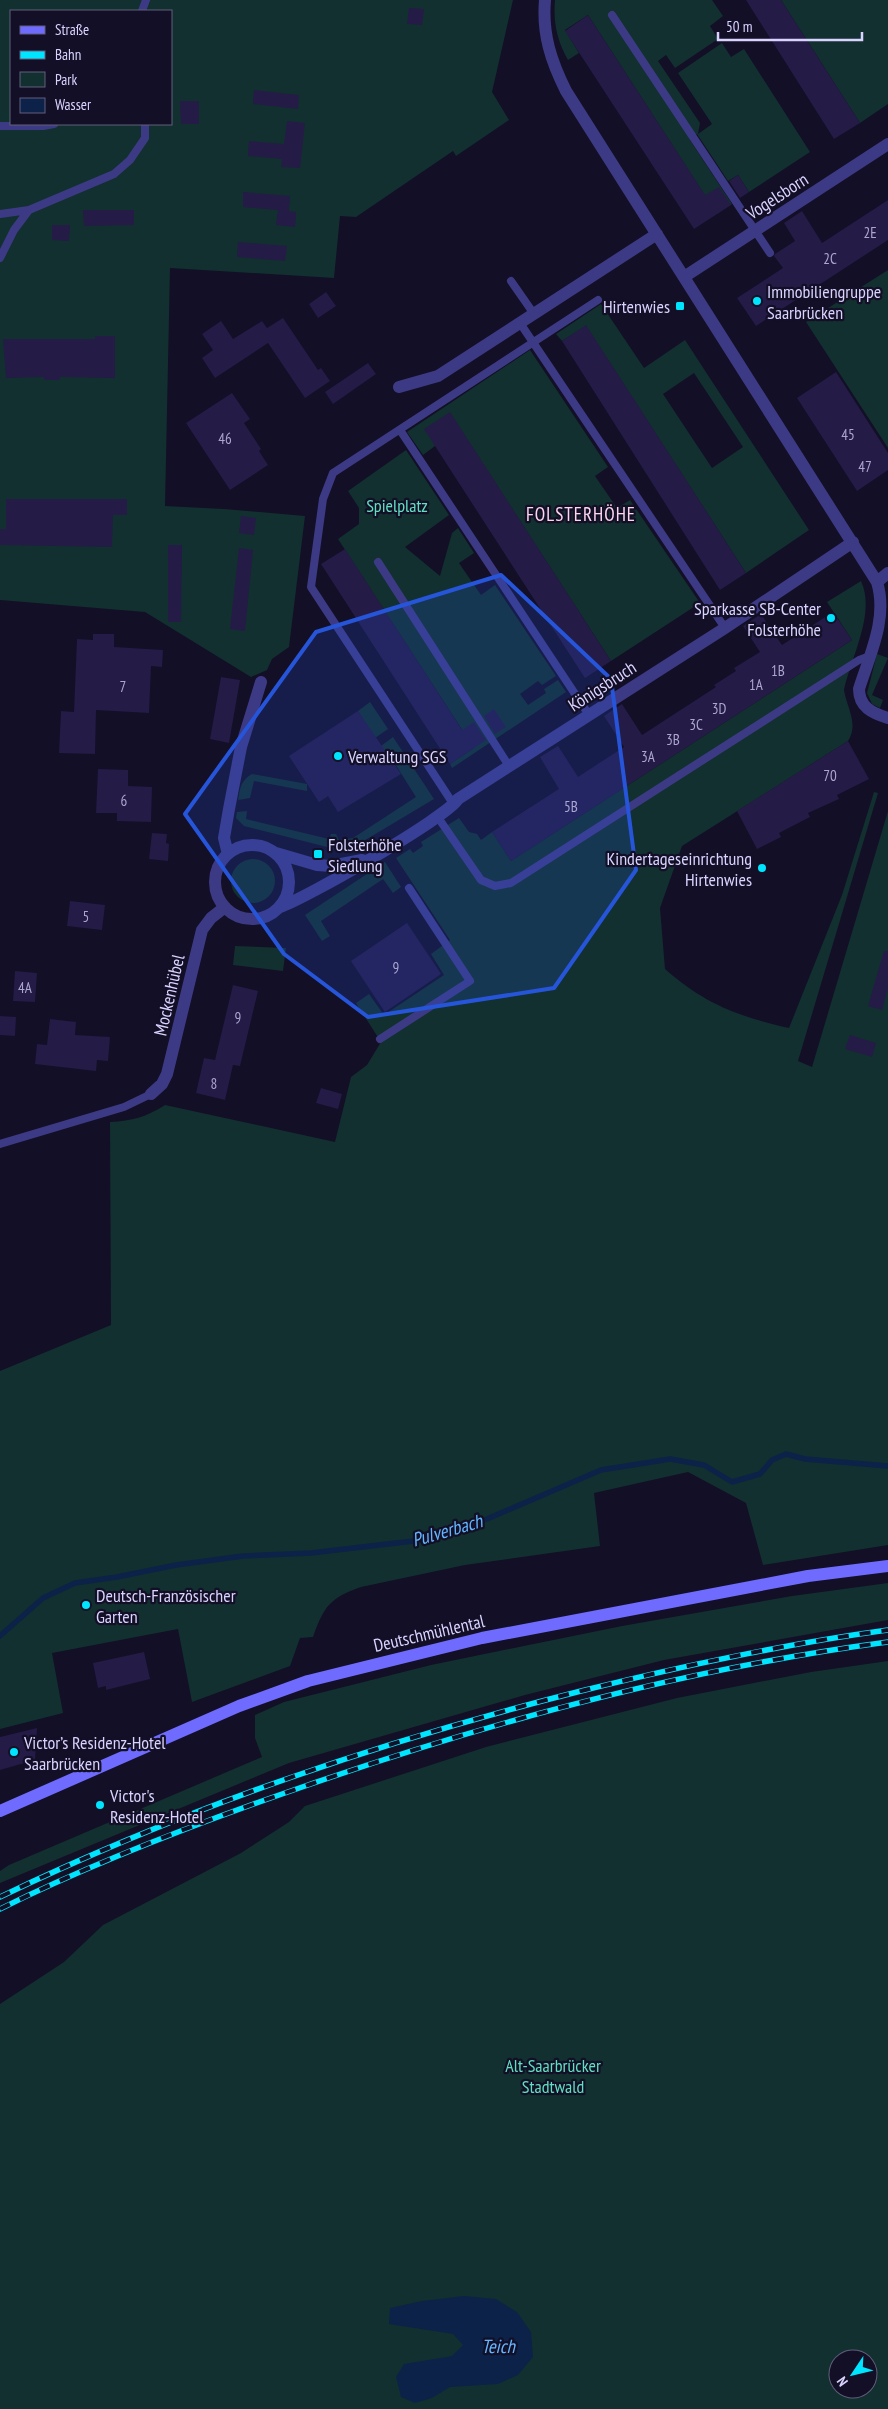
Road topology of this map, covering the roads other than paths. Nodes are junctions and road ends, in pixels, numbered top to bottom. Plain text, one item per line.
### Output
1 (545, 0) edge
2 (612, 15) dead end
3 (48, 125) edge
4 (145, 125) edge
5 (0, 126) edge
6 (888, 144) edge
7 (29, 210) junction
8 (0, 214) edge
9 (755, 230) junction
10 (657, 234) junction
11 (770, 253) dead end
12 (0, 258) edge
13 (684, 277) junction
14 (511, 281) dead end
15 (598, 300) dead end
16 (534, 314) junction
17 (520, 323) junction
18 (533, 344) junction
19 (399, 386) dead end
20 (400, 430) junction
21 (854, 542) junction
22 (378, 562) dead end
23 (888, 574) edge
24 (877, 582) junction
25 (725, 628) junction
26 (870, 656) junction
27 (261, 682) dead end
28 (589, 715) junction
29 (888, 718) edge
30 (509, 766) junction
31 (454, 805) junction
32 (437, 816) junction
33 (228, 854) junction
34 (276, 854) junction
35 (369, 858) junction
36 (409, 888) dead end
37 (225, 907) junction
38 (280, 907) junction
39 (380, 1039) dead end
40 (151, 1094) joint
41 (0, 1144) edge
42 (888, 1566) edge
43 (0, 1811) edge

1 - 10 street
2 - 9 lane
3 - 5 lane
4 - 7 lane
6 - 9 street, Vogelsborn
7 - 8 lane
7 - 12 lane
9 - 11 lane
9 - 13 street, Vogelsborn
10 - 13 street
10 - 16 street
13 - 21 street
14 - 16 lane
15 - 18 lane
16 - 17 street
17 - 18 lane
17 - 19 street
18 - 20 lane
18 - 25 lane
20 - 28 lane
20 - 31 lane
21 - 24 street
21 - 25 street, Königsbruch
22 - 30 lane
23 - 24 street
24 - 26 street
25 - 28 street, Königsbruch
26 - 29 street
26 - 32 lane
27 - 33 street
28 - 30 street, Königsbruch
30 - 31 street, Königsbruch
31 - 32 street, Königsbruch
32 - 35 street, Königsbruch
33 - 34 street, Königsbruch
33 - 37 street
34 - 35 street, Königsbruch
34 - 38 street
35 - 38 street, Königsbruch
36 - 39 lane
37 - 38 street, Königsbruch
37 - 40 street, Mockenhübel
40 - 41 lane
42 - 43 main road, Deutschmühlental

